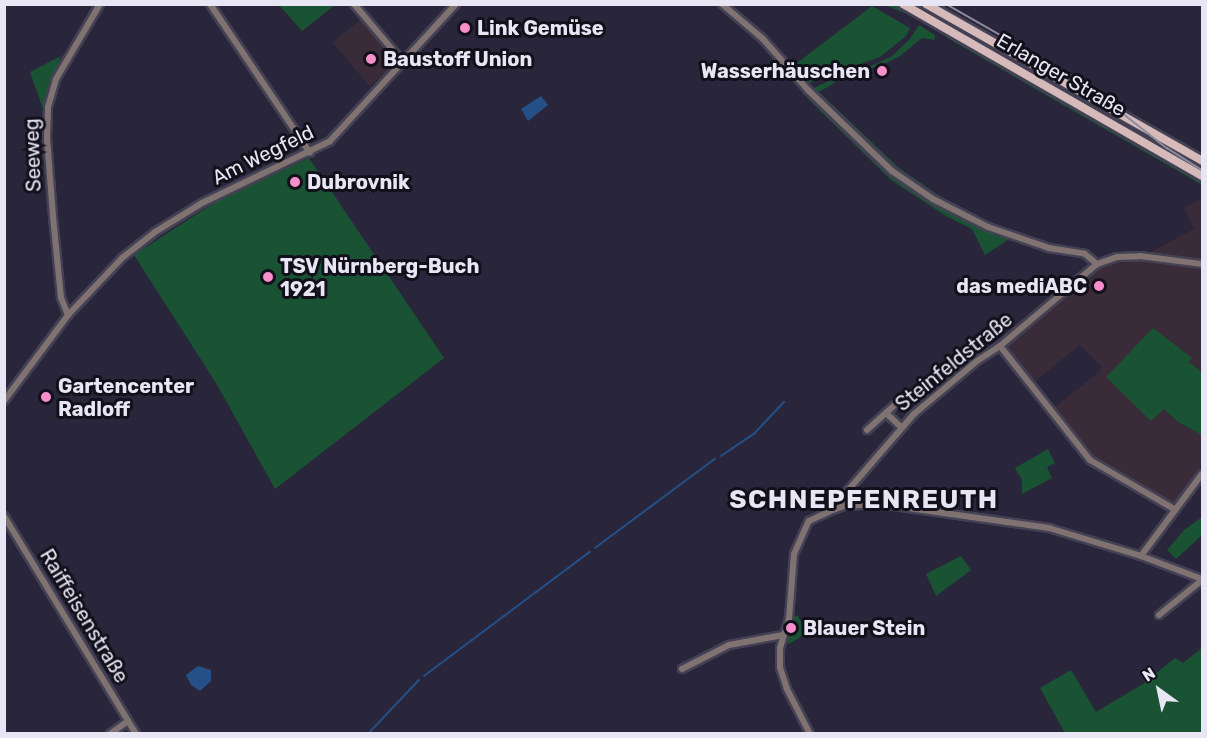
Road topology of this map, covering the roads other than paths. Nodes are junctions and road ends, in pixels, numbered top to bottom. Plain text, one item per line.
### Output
1 (100, 4) edge
2 (210, 4) edge
3 (354, 4) edge
4 (456, 4) edge
5 (722, 4) edge
6 (903, 4) edge
7 (926, 4) edge
8 (402, 61) junction
9 (310, 153) junction
10 (1203, 161) edge
11 (1203, 176) edge
12 (1097, 264) junction
13 (1203, 264) edge
14 (68, 315) junction
15 (1000, 346) junction
16 (4, 401) edge
17 (896, 405) dead end
18 (886, 413) junction
19 (901, 427) junction
20 (867, 430) dead end
21 (1203, 474) edge
22 (844, 506) junction
23 (1176, 510) junction
24 (4, 516) edge
25 (1141, 556) junction
26 (1203, 580) edge
27 (1159, 615) dead end
28 (783, 635) junction
29 (682, 669) dead end
30 (128, 721) junction
31 (110, 734) edge
32 (135, 734) edge
33 (810, 734) edge

1 - 14 street, Seeweg
2 - 9 street
3 - 8 street
4 - 8 street, Am Wegfeld
5 - 12 street
6 - 11 main road, Erlanger Straße
7 - 10 main road, Erlanger Straße
8 - 9 street, Am Wegfeld
9 - 14 street, Am Wegfeld
12 - 13 street, Steinfeldstraße
12 - 15 street, Steinfeldstraße
14 - 16 street, Am Wegfeld
15 - 19 street, Steinfeldstraße
15 - 23 street
17 - 18 street, Steinfeldstraße
18 - 19 street, Steinfeldstraße
18 - 20 street, Steinfeldstraße
19 - 22 street, Steinfeldstraße
21 - 23 street
22 - 25 street
22 - 28 street
23 - 25 street
24 - 30 street, Raiffeisenstraße
25 - 26 street
26 - 27 street
28 - 29 street
28 - 33 street
30 - 31 street
30 - 32 street, Raiffeisenstraße

